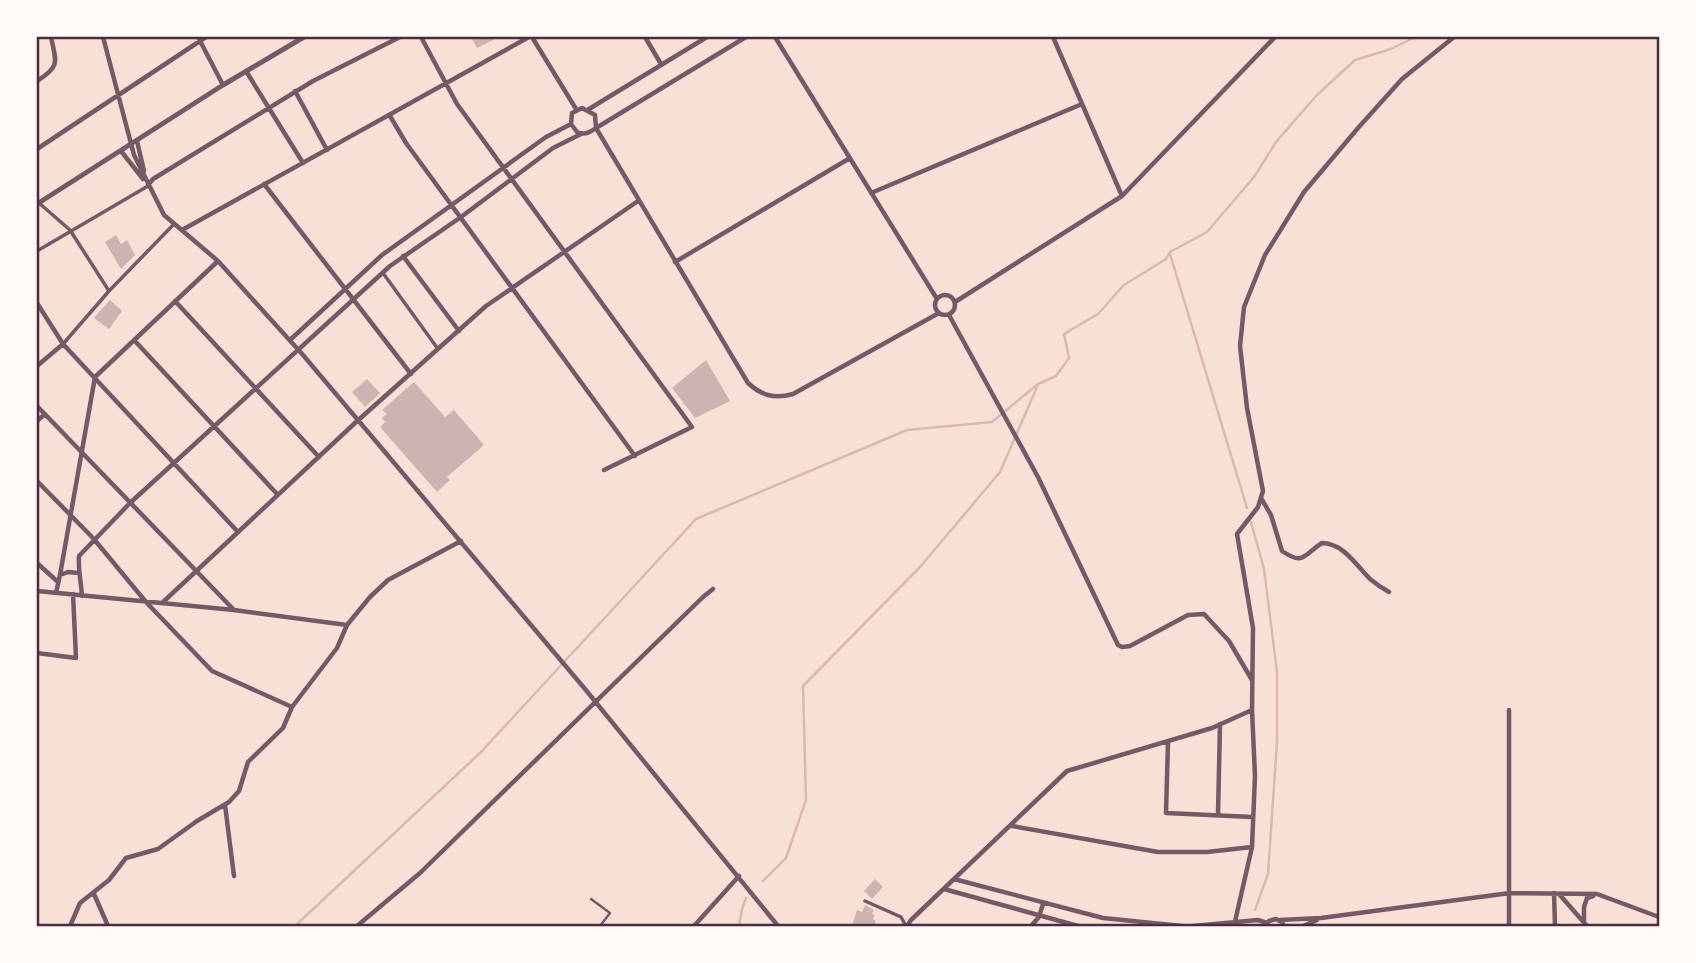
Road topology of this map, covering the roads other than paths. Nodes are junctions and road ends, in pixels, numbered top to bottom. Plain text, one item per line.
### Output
1 (51, 37) edge
2 (103, 37) edge
3 (206, 37) edge
4 (304, 37) edge
5 (400, 37) edge
6 (421, 37) edge
7 (530, 37) edge
8 (645, 37) edge
9 (708, 37) edge
10 (746, 37) edge
11 (775, 37) edge
12 (1053, 37) edge
13 (1275, 37) edge
14 (1454, 37) edge
15 (199, 39) edge
16 (661, 64) junction
17 (246, 71) junction
18 (37, 81) edge
19 (223, 85) junction
20 (446, 85) junction
21 (295, 91) junction
22 (120, 96) junction
23 (1082, 104) junction
24 (267, 107) junction
25 (576, 110) junction
26 (588, 110) junction
27 (390, 116) junction
28 (571, 124) junction
29 (596, 128) junction
30 (582, 134) junction
31 (135, 142) junction
32 (37, 149) edge
33 (327, 150) junction
34 (121, 151) junction
35 (849, 158) junction
36 (303, 163) junction
37 (505, 169) junction
38 (512, 179) junction
39 (264, 184) junction
40 (148, 186) junction
41 (871, 193) junction
42 (1122, 196) junction
43 (638, 201) junction
44 (38, 203) edge
45 (453, 205) junction
46 (461, 217) junction
47 (174, 224) junction
48 (70, 230) junction
49 (182, 230) junction
50 (37, 251) edge
51 (565, 251) junction
52 (403, 256) junction
53 (218, 261) junction
54 (676, 262) junction
55 (383, 273) junction
56 (513, 288) junction
57 (345, 290) junction
58 (109, 291) junction
59 (937, 299) junction
60 (353, 300) junction
61 (175, 301) junction
62 (955, 302) junction
63 (37, 303) edge
64 (939, 313) junction
65 (949, 315) junction
66 (459, 331) junction
67 (134, 340) junction
68 (290, 340) junction
69 (63, 344) junction
70 (438, 349) junction
71 (299, 350) junction
72 (37, 366) edge
73 (411, 373) junction
74 (95, 377) junction
75 (257, 387) junction
76 (37, 406) edge
77 (45, 414) junction
78 (359, 420) junction
79 (37, 421) edge
80 (215, 427) junction
81 (82, 453) junction
82 (635, 456) junction
83 (319, 457) junction
84 (175, 463) junction
85 (604, 471) dead end
86 (37, 481) edge
87 (278, 495) junction
88 (1261, 498) junction
89 (131, 503) junction
90 (70, 517) junction
91 (238, 532) junction
92 (93, 538) junction
93 (461, 541) junction
94 (37, 563) edge
95 (195, 571) junction
96 (78, 573) junction
97 (60, 575) junction
98 (58, 582) junction
99 (713, 589) dead end
100 (37, 591) edge
101 (1388, 592) dead end
102 (56, 593) junction
103 (73, 594) junction
104 (82, 596) junction
105 (146, 602) junction
106 (162, 603) junction
107 (234, 610) junction
108 (347, 625) junction
109 (37, 653) edge
110 (1252, 680) junction
111 (595, 701) junction
112 (292, 707) junction
113 (1252, 710) junction
114 (1509, 710) dead end
115 (1220, 724) junction
116 (1168, 742) junction
117 (225, 805) junction
118 (1217, 815) junction
119 (1252, 817) junction
120 (1012, 825) junction
121 (1252, 847) junction
122 (234, 876) dead end
123 (740, 876) junction
124 (954, 879) junction
125 (943, 888) junction
126 (1510, 892) junction
127 (1556, 893) junction
128 (94, 894) junction
129 (1597, 894) junction
130 (591, 899) dead end
131 (865, 901) dead end
132 (1043, 904) junction
133 (1039, 917) junction
134 (1659, 917) edge
135 (1321, 918) junction
136 (1113, 920) junction
137 (1280, 920) junction
138 (1235, 924) edge
139 (1585, 924) edge
140 (1266, 925) edge
141 (69, 926) edge
142 (108, 926) edge
143 (357, 926) edge
144 (600, 926) edge
145 (694, 926) edge
146 (778, 926) edge
147 (907, 926) edge
148 (1031, 926) edge
149 (1078, 926) edge
150 (1116, 926) edge
151 (1182, 926) edge
152 (1193, 926) edge
153 (1284, 926) edge
154 (1303, 926) edge
155 (1510, 926) edge
156 (1555, 926) edge

1 - 18 street
2 - 22 street
3 - 15 street
4 - 17 street
5 - 21 street
6 - 20 street
7 - 20 street
7 - 25 street
8 - 16 street
9 - 16 street
10 - 29 street
11 - 35 street
12 - 23 street
13 - 42 street
14 - 88 street
15 - 19 street
15 - 22 street
16 - 26 street
17 - 19 street
17 - 24 street
19 - 31 street
20 - 27 street
20 - 37 street
21 - 24 street
21 - 33 street
22 - 31 street
22 - 32 street
23 - 41 street
23 - 42 street
24 - 36 street
24 - 40 street
25 - 26 street
25 - 28 street
26 - 29 street
27 - 33 street
27 - 45 street
28 - 30 street
28 - 37 street
29 - 30 street
29 - 43 street
30 - 38 street
31 - 34 street
31 - 40 street
33 - 36 street
34 - 40 street
34 - 44 street
35 - 41 street
35 - 54 street
36 - 39 street
37 - 38 street
37 - 45 street
38 - 46 street
38 - 51 street
39 - 49 street
39 - 57 street
40 - 47 street
40 - 48 street
41 - 59 street
42 - 62 street
43 - 51 street
43 - 54 street
44 - 48 street
45 - 46 street
45 - 57 street
46 - 52 street
46 - 56 street
47 - 49 street
47 - 58 street
48 - 50 street
48 - 58 street
49 - 53 street
51 - 56 street
51 - 82 street
52 - 55 street
52 - 66 street
53 - 61 street
53 - 68 street
54 - 64 street
55 - 60 street
55 - 70 street
56 - 66 street
56 - 82 street
57 - 60 street
57 - 68 street
58 - 69 street
59 - 62 street
59 - 64 street
60 - 71 street
60 - 73 street
61 - 67 street
61 - 75 street
62 - 65 street
63 - 69 street
64 - 65 street
65 - 110 street
66 - 70 street
67 - 74 street
67 - 80 street
68 - 71 street
69 - 72 street
69 - 74 street
70 - 73 street
71 - 75 street
71 - 78 street
73 - 78 street
74 - 81 street
74 - 84 street
75 - 80 street
75 - 83 street
76 - 77 street
77 - 79 street
77 - 81 street
78 - 83 street
78 - 93 street
80 - 84 street
80 - 87 street
81 - 89 street
81 - 90 street
82 - 85 street
83 - 87 street
84 - 89 street
84 - 91 street
86 - 90 street
87 - 91 street
88 - 101 street
88 - 110 street
89 - 92 street
89 - 95 street
90 - 92 street
90 - 97 street
91 - 95 street
92 - 96 street
92 - 105 street
93 - 108 street
93 - 111 street
94 - 98 street
95 - 106 street
95 - 107 street
96 - 97 street
96 - 104 street
97 - 98 street
98 - 102 street
99 - 111 street
100 - 102 street
102 - 103 street
103 - 104 street
103 - 109 street
104 - 105 street
105 - 106 street
105 - 112 street
106 - 107 street
107 - 108 street
108 - 112 street
110 - 113 street
111 - 123 street
111 - 143 street
112 - 117 street
113 - 115 street
113 - 119 street
114 - 126 street
115 - 116 street
115 - 118 street
116 - 118 street
116 - 120 street
117 - 122 street
117 - 128 street
118 - 119 street
119 - 121 street
120 - 121 street
120 - 124 street
121 - 138 street
123 - 145 street
123 - 146 street
124 - 125 street
124 - 132 street
125 - 133 street
125 - 147 street
126 - 127 street
126 - 135 street
126 - 155 street
127 - 129 street
127 - 139 street
127 - 156 street
128 - 141 street
128 - 142 street
129 - 134 street
129 - 139 street
130 - 144 lane
131 - 147 street
132 - 133 street
132 - 136 street
133 - 148 street
133 - 149 street
135 - 137 street
135 - 154 street
136 - 150 street
136 - 151 street
137 - 140 street
137 - 153 street
138 - 140 street
138 - 152 street

